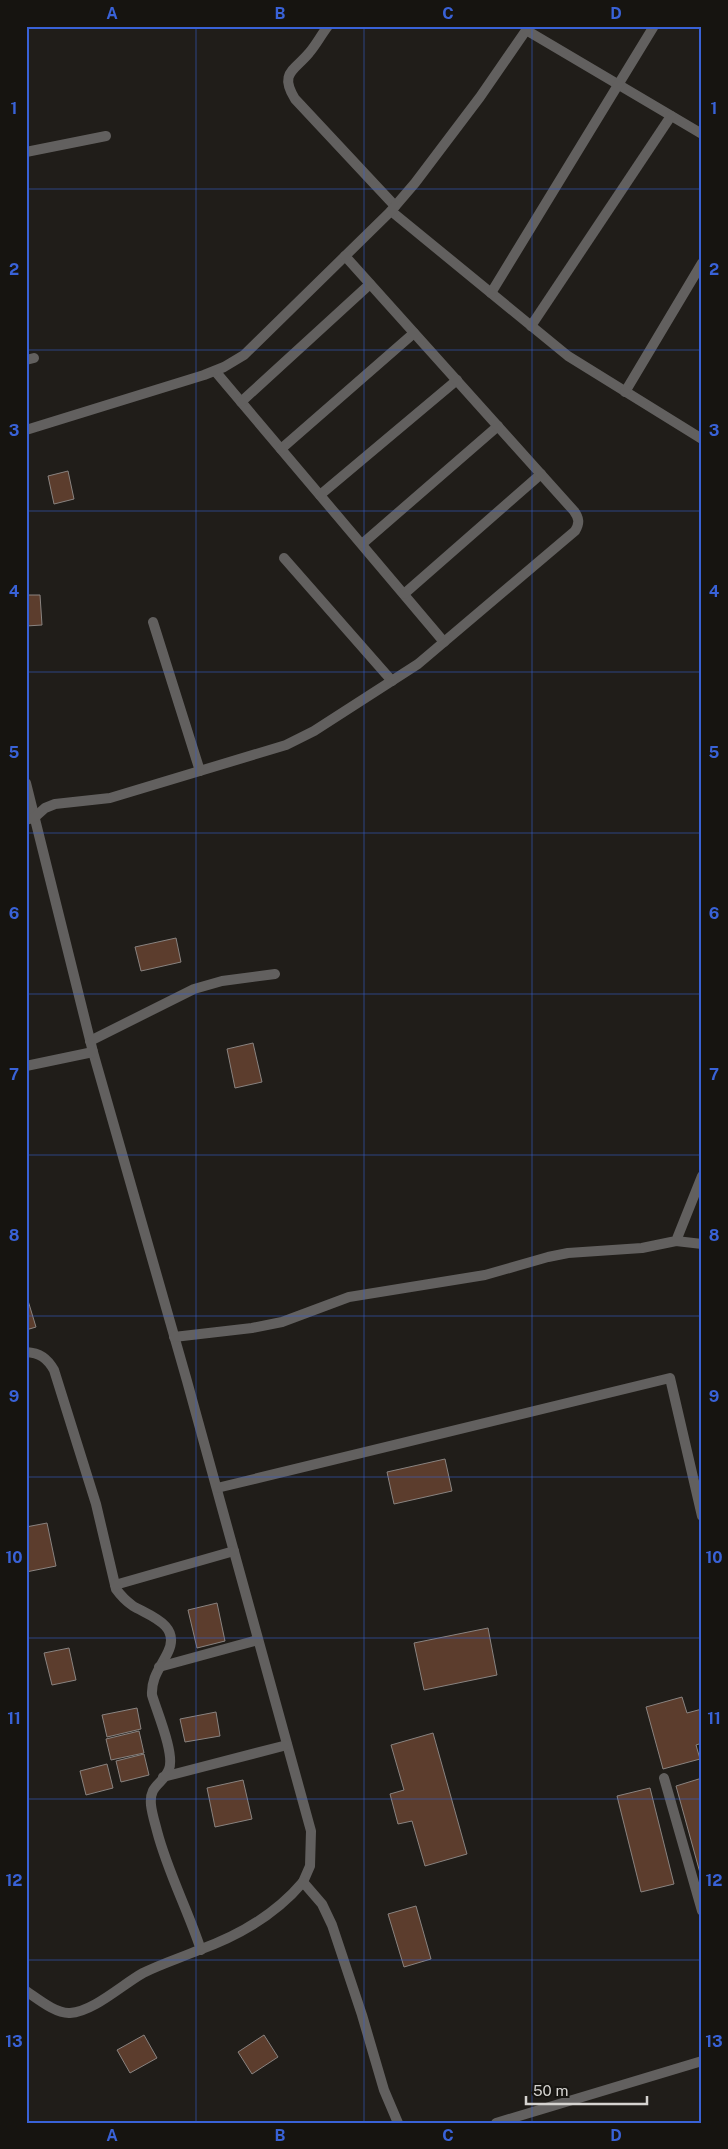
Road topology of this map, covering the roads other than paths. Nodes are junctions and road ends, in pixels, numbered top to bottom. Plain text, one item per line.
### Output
1 (328, 26) edge
2 (654, 26) edge
3 (528, 28) edge
4 (617, 84) junction
5 (671, 116) junction
6 (702, 134) edge
7 (106, 136) dead end
8 (26, 152) edge
9 (393, 208) junction
10 (345, 256) junction
11 (702, 262) edge
12 (370, 284) junction
13 (491, 293) junction
14 (531, 326) junction
15 (414, 333) junction
16 (215, 371) junction
17 (457, 380) junction
18 (625, 392) junction
19 (241, 402) junction
20 (498, 426) junction
21 (26, 430) edge
22 (702, 439) edge
23 (281, 449) junction
24 (542, 474) junction
25 (320, 495) junction
26 (362, 544) junction
27 (284, 558) dead end
28 (404, 594) junction
29 (153, 622) dead end
30 (444, 642) junction
31 (392, 681) junction
32 (200, 771) junction
33 (26, 783) edge
34 (30, 818) edge
35 (275, 974) dead end
36 (90, 1041) junction
37 (93, 1052) junction
38 (26, 1066) edge
39 (702, 1176) edge
40 (676, 1241) junction
41 (702, 1244) edge
42 (174, 1337) junction
43 (26, 1352) edge
44 (217, 1488) junction
45 (702, 1516) edge
46 (234, 1551) junction
47 (115, 1586) junction
48 (258, 1640) junction
49 (159, 1667) junction
50 (287, 1745) junction
51 (163, 1777) junction
52 (664, 1778) dead end
53 (303, 1882) junction
54 (702, 1910) edge
55 (202, 1950) junction
56 (26, 1992) edge
57 (702, 2061) edge
58 (398, 2123) edge
59 (496, 2123) edge

1 - 9 street
2 - 4 street
3 - 4 street
3 - 9 street
4 - 5 street
4 - 13 street
5 - 6 street
5 - 14 street
7 - 8 street
9 - 10 street
9 - 13 street
10 - 12 street
10 - 16 street
11 - 18 street
12 - 15 street
12 - 19 street
13 - 14 street
14 - 18 street
15 - 17 street
15 - 23 street
16 - 19 street
16 - 21 street
17 - 20 street
17 - 25 street
18 - 22 street
19 - 23 street
20 - 24 street
20 - 26 street
23 - 25 street
24 - 28 street
24 - 30 street
25 - 26 street
26 - 28 street
27 - 31 street
28 - 30 street
29 - 32 street
30 - 31 street
31 - 32 street
32 - 34 street
33 - 34 street
34 - 36 street
35 - 36 street
36 - 37 street
37 - 38 street
37 - 42 street
39 - 40 street
40 - 41 street
40 - 42 street
42 - 44 street
43 - 47 street
44 - 45 street
44 - 46 street
46 - 47 street
46 - 48 street
47 - 49 street
48 - 49 street
48 - 50 street
49 - 51 street
50 - 51 street
50 - 53 street
51 - 55 street
52 - 54 street
53 - 55 street
53 - 58 street
55 - 56 street
57 - 59 street

